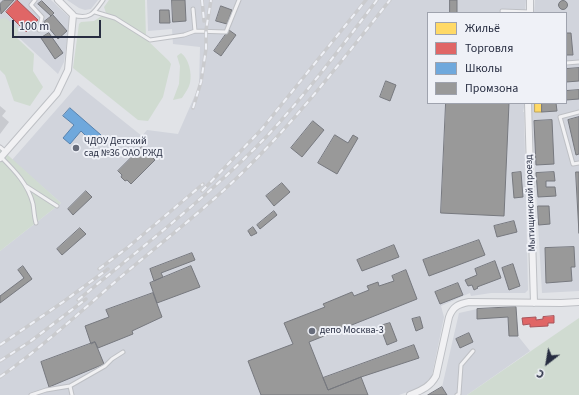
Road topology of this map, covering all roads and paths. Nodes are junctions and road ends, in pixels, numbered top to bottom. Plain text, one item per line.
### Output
1 (35, 0) edge
2 (58, 0) edge
3 (103, 0) edge
4 (240, 0) edge
5 (530, 0) edge
6 (193, 9) dead end
7 (502, 11) dead end
8 (95, 12) junction
9 (516, 12) edge
10 (530, 12) edge
11 (73, 15) junction
12 (40, 30) dead end
13 (195, 31) junction
14 (579, 62) edge
15 (567, 63) edge
16 (528, 104) edge
17 (579, 112) edge
18 (0, 147) edge
19 (6, 152) junction
20 (0, 158) edge
21 (579, 163) edge
22 (26, 186) junction
23 (57, 206) dead end
24 (36, 223) dead end
25 (579, 302) edge
26 (534, 303) junction
27 (473, 351) dead end
28 (123, 352) dead end
29 (70, 386) junction
30 (31, 395) edge
31 (72, 395) edge
32 (410, 395) edge
33 (456, 395) edge

1 - 12 lane
2 - 11 street
3 - 8 lane
4 - 13 lane
5 - 10 street
6 - 13 lane
7 - 9 lane
8 - 11 lane
8 - 13 lane
11 - 19 street
14 - 15 lane
16 - 26 street, Мытищинский проезд
17 - 21 lane
18 - 19 lane
19 - 20 street
20 - 22 lane
22 - 23 lane
22 - 24 lane
25 - 26 street
26 - 32 street
27 - 33 lane
28 - 29 lane
29 - 30 lane
29 - 31 lane

